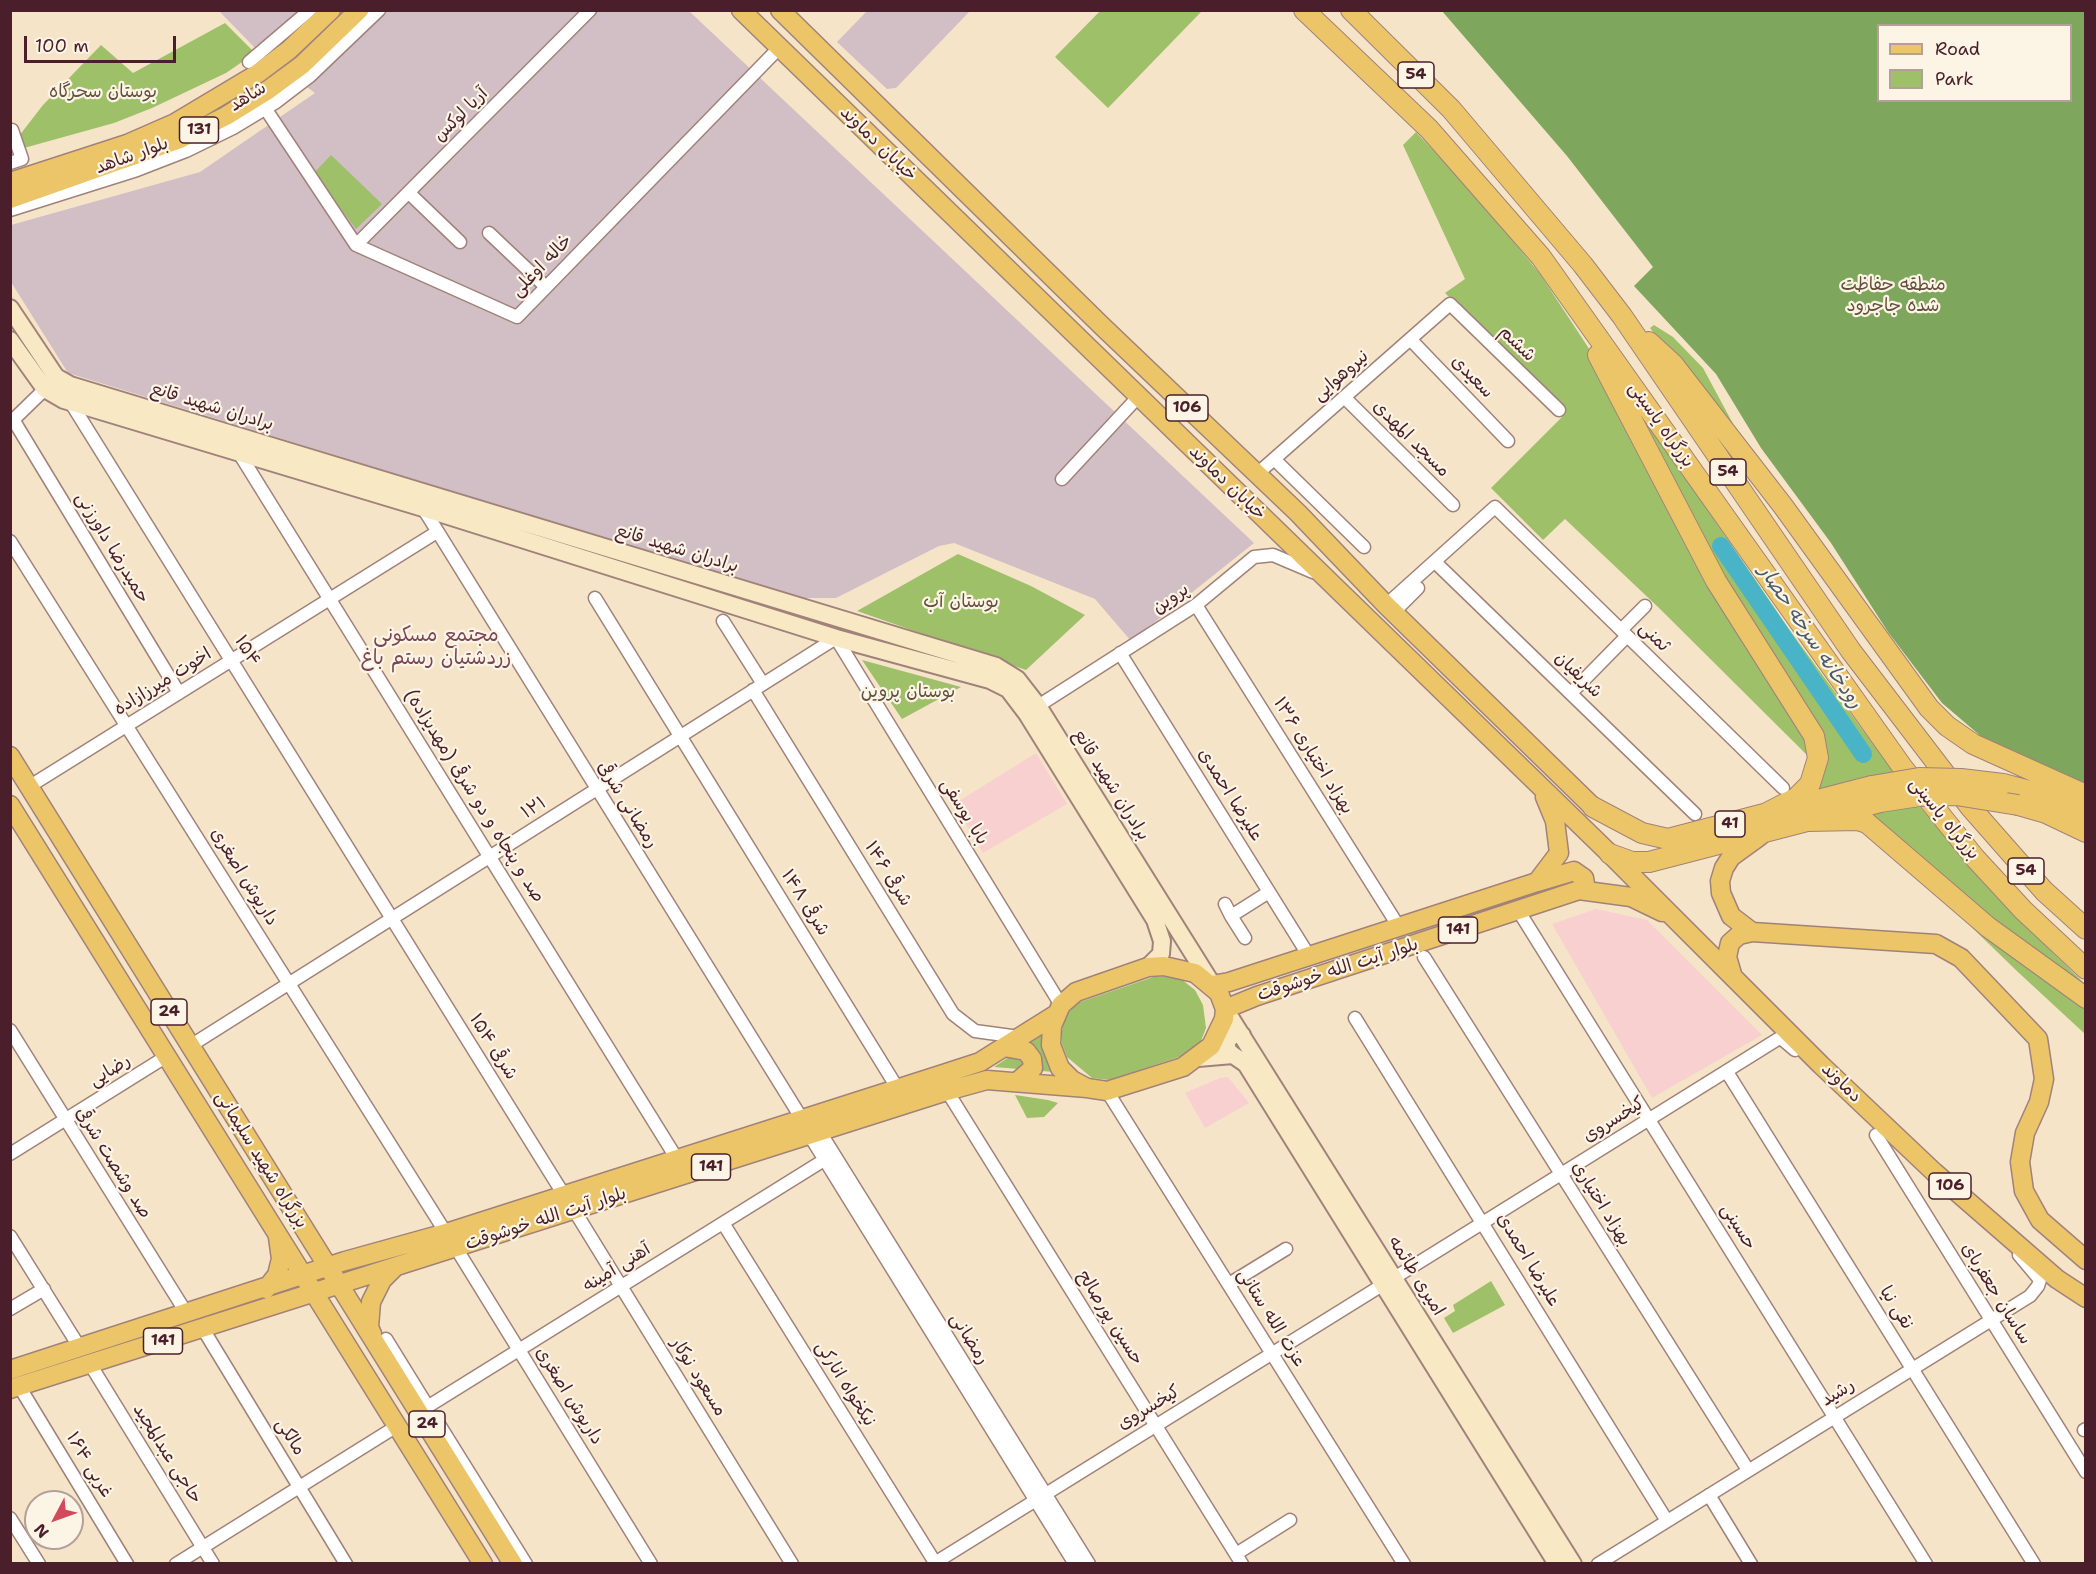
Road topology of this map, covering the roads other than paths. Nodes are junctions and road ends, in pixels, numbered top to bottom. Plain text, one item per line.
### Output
1 (310, 10) edge
2 (331, 10) edge
3 (359, 10) edge
4 (379, 10) edge
5 (590, 10) edge
6 (741, 10) edge
7 (780, 10) edge
8 (1304, 10) edge
9 (1351, 10) edge
10 (779, 48) junction
11 (249, 62) dead end
12 (265, 108) junction
13 (12, 130) edge
14 (16, 161) edge
15 (10, 182) edge
16 (409, 193) junction
17 (10, 199) edge
18 (10, 210) edge
19 (489, 233) dead end
20 (460, 242) dead end
21 (356, 245) junction
22 (1541, 257) junction
23 (546, 287) junction
24 (1450, 304) joint
25 (10, 308) edge
26 (1622, 316) junction
27 (10, 339) edge
28 (1410, 339) junction
29 (45, 389) junction
30 (1138, 397) junction
31 (1344, 397) junction
32 (71, 403) junction
33 (1559, 410) dead end
34 (12, 422) edge
35 (1508, 441) dead end
36 (239, 453) junction
37 (1274, 459) junction
38 (1252, 469) junction
39 (1062, 479) dead end
40 (425, 500) junction
41 (1453, 505) dead end
42 (437, 532) junction
43 (1279, 533) junction
44 (10, 541) edge
45 (1364, 547) dead end
46 (1438, 565) junction
47 (1326, 579) junction
48 (595, 598) dead end
49 (330, 599) junction
50 (1196, 605) junction
51 (1645, 606) dead end
52 (1390, 609) junction
53 (839, 620) junction
54 (723, 621) dead end
55 (1624, 633) junction
56 (836, 638) junction
57 (1120, 653) junction
58 (231, 660) junction
59 (758, 687) junction
60 (180, 693) junction
61 (1570, 693) junction
62 (1038, 706) junction
63 (128, 725) junction
64 (681, 736) junction
65 (10, 756) edge
66 (30, 786) junction
67 (1783, 788) dead end
68 (596, 789) junction
69 (1542, 789) junction
70 (1876, 794) junction
71 (2085, 795) edge
72 (1593, 807) joint
73 (14, 814) edge
74 (1695, 814) dead end
75 (2085, 814) edge
76 (1761, 816) junction
77 (1808, 821) junction
78 (1782, 829) junction
79 (2085, 832) edge
80 (1610, 854) junction
81 (490, 857) junction
82 (1537, 882) junction
83 (1579, 890) junction
84 (1269, 892) junction
85 (1225, 904) dead end
86 (1518, 910) junction
87 (1231, 916) junction
88 (391, 919) junction
89 (1399, 927) junction
90 (1688, 930) junction
91 (2085, 930) edge
92 (1752, 932) junction
93 (1245, 938) dead end
94 (1309, 956) junction
95 (1424, 957) dead end
96 (1148, 967) junction
97 (2085, 969) edge
98 (1733, 975) junction
99 (289, 984) junction
100 (1212, 985) junction
101 (2085, 998) edge
102 (1226, 1009) junction
103 (1058, 1010) junction
104 (1355, 1018) dead end
105 (10, 1030) edge
106 (1242, 1035) junction
107 (1020, 1037) junction
108 (190, 1046) junction
109 (1004, 1047) junction
110 (1233, 1055) junction
111 (167, 1056) junction
112 (1198, 1058) junction
113 (1821, 1065) junction
114 (1727, 1072) junction
115 (1017, 1082) junction
116 (1087, 1088) junction
117 (898, 1089) junction
118 (947, 1091) junction
119 (1107, 1091) junction
120 (802, 1119) junction
121 (65, 1120) junction
122 (1650, 1120) junction
123 (815, 1134) junction
124 (1876, 1135) dead end
125 (10, 1154) edge
126 (828, 1157) junction
127 (677, 1159) junction
128 (1561, 1175) junction
129 (569, 1202) junction
130 (1484, 1222) junction
131 (723, 1223) junction
132 (278, 1233) junction
133 (2003, 1233) junction
134 (10, 1236) edge
135 (451, 1240) junction
136 (1286, 1248) dead end
137 (2085, 1260) edge
138 (396, 1266) junction
139 (329, 1267) junction
140 (304, 1275) junction
141 (1389, 1281) junction
142 (1229, 1284) junction
143 (340, 1285) junction
144 (621, 1287) junction
145 (266, 1288) junction
146 (44, 1289) junction
147 (315, 1294) junction
148 (2085, 1298) edge
149 (10, 1309) edge
150 (187, 1314) junction
151 (1991, 1320) junction
152 (202, 1329) junction
153 (380, 1339) junction
154 (80, 1348) junction
155 (519, 1350) junction
156 (1272, 1354) junction
157 (90, 1364) junction
158 (1912, 1369) junction
159 (10, 1370) edge
160 (15, 1388) edge
161 (424, 1410) junction
162 (1835, 1417) junction
163 (397, 1426) junction
164 (440, 1426) dead end
165 (1155, 1426) junction
166 (1748, 1470) junction
167 (2085, 1472) edge
168 (299, 1487) junction
169 (1709, 1495) junction
170 (1039, 1496) junction
171 (483, 1504) junction
172 (10, 1518) edge
173 (1290, 1520) dead end
174 (1666, 1521) junction
175 (203, 1547) junction
176 (1239, 1559) edge
177 (39, 1563) edge
178 (127, 1563) edge
179 (176, 1563) edge
180 (213, 1563) edge
181 (346, 1563) edge
182 (483, 1563) edge
183 (513, 1563) edge
184 (526, 1563) edge
185 (651, 1563) edge
186 (792, 1563) edge
187 (935, 1563) edge
188 (1075, 1563) edge
189 (1089, 1563) edge
190 (1404, 1563) edge
191 (1557, 1563) edge
192 (1573, 1563) edge
193 (1598, 1563) edge
194 (1751, 1563) edge
195 (1926, 1563) edge
196 (2034, 1563) edge

1 - 11 street, شاهد
2 - 15 main road, بلوار شاهد / 131
3 - 17 main road, بلوار شاهد / 131
4 - 12 street, شاهد
5 - 16 street, آریا لوکس
6 - 10 main road, خیابان دماوند / 106
7 - 38 main road, خیابان دماوند / 106
8 - 22 highway, بزرگراه یاسینی / 54
9 - 26 highway, بزرگراه یاسینی / 54
10 - 23 street, خاله اوغلی
10 - 30 main road, خیابان دماوند / 106
12 - 18 street, شاهد
12 - 21 street
13 - 14 street
16 - 20 street
16 - 21 street, آریا لوکس
19 - 23 street
21 - 23 street, خاله اوغلی
22 - 76 highway
22 - 97 highway, بزرگراه یاسینی / 54
24 - 28 street, نیروهوایی
24 - 33 street, ششم
25 - 40 main road, برادران شهید قانع
26 - 71 highway
26 - 91 highway, بزرگراه یاسینی / 54
27 - 29 main road, برادران شهید قانع
28 - 31 street, نیروهوایی
28 - 35 street, سعیدی
29 - 32 main road, برادران شهید قانع
29 - 34 street
30 - 39 street
30 - 43 main road, خیابان دماوند / 106
31 - 37 street, نیروهوایی
31 - 41 street, مسجد المهدی
32 - 36 main road, برادران شهید قانع
32 - 58 street, ۱۵۴
34 - 60 street, حمیدرضا داورزنی
36 - 40 main road, برادران شهید قانع
36 - 49 street, صد و پنجاه و دو شرقی (مهدیزاده)
37 - 38 street, نیروهوایی
37 - 45 street
38 - 43 main road
38 - 52 main road, خیابان دماوند / 106
40 - 42 street, رمضانی شرقی
40 - 53 main road, برادران شهید قانع
40 - 56 main road, برادران شهید قانع
42 - 49 street, اخوت میرزازاده
42 - 68 street, رمضانی شرقی
43 - 47 main road, خیابان دماوند / 106
44 - 63 street, داریوش اصغری
46 - 52 street
46 - 55 street, ثمنی
46 - 61 street, شریفیان
47 - 50 street, پروین
47 - 69 main road, خیابان دماوند / 106
48 - 64 street, ۱۴۸ شرقی
49 - 58 street, اخوت میرزازاده
49 - 81 street, صد و پنجاه و دو شرقی (مهدیزاده)
50 - 57 street, پروین
50 - 89 street, بهزاد اختیاری ۱۳۶
51 - 55 street
52 - 72 main road, خیابان دماوند / 106
53 - 56 street
53 - 62 main road, برادران شهید قانع
54 - 59 street, ۱۴۶ شرقی
55 - 61 street
55 - 67 street, ثمنی
56 - 59 street, ۱۲۱
56 - 96 main road, برادران شهید قانع
56 - 103 street, بابا یوسفی
57 - 62 street, پروین
57 - 84 street, علیرضا احمدی
58 - 60 street, اخوت میرزازاده
58 - 88 street, ۱۵۴
59 - 64 street, ۱۲۱
59 - 107 street, ۱۴۶ شرقی
60 - 63 street, اخوت میرزازاده
61 - 74 street, شریفیان
62 - 100 main road, برادران شهید قانع
63 - 66 street, اخوت میرزازاده
63 - 99 street, داریوش اصغری
64 - 68 street, ۱۲۱
64 - 117 street, ۱۴۸ شرقی
65 - 66 main road, بزرگراه شهید سلیمانی / 24
66 - 108 main road, بزرگراه شهید سلیمانی / 24
68 - 81 street, ۱۲۱
68 - 120 street, رمضانی شرقی
69 - 80 main road, خیابان دماوند / 106
69 - 82 main road
70 - 75 highway, 41, bridge
70 - 76 highway, 41
70 - 77 highway, 41
70 - 79 highway, 41, bridge
72 - 76 highway, 41
73 - 111 main road, بزرگراه شهید سلیمانی / 24
77 - 78 highway, 41
77 - 101 highway
78 - 80 highway, 41
78 - 92 main road
80 - 90 main road, دماوند / 106
81 - 88 street, ۱۲۱
81 - 127 street, صد و پنجاه و دو شرقی (مهدیزاده)
82 - 83 main road, بلوار آیت الله خوشوقت
82 - 89 main road, بلوار آیت الله خوشوقت / 141
83 - 86 main road, بلوار آیت الله خوشوقت / 141
83 - 90 main road, بلوار آیت الله خوشوقت / 141
84 - 87 street
84 - 94 street, علیرضا احمدی
85 - 87 street
86 - 102 main road, بلوار آیت الله خوشوقت / 141
86 - 122 street, حسینی
87 - 93 street
88 - 99 street, ۱۲۱
88 - 129 street, ۱۵۴ شرقی
89 - 94 main road, بلوار آیت الله خوشوقت / 141
90 - 98 main road, دماوند / 106
92 - 98 main road
92 - 137 main road
94 - 100 main road, بلوار آیت الله خوشوقت / 141
95 - 128 street, بهزاد اختیاری
96 - 100 main road
96 - 103 main road
98 - 113 main road, دماوند / 106
99 - 108 street, ۱۲۱
99 - 135 street, داریوش اصغری
100 - 102 main road
102 - 106 main road, امیری طائمه
102 - 112 main road
103 - 107 main road, بلوار آیت الله خوشوقت / 141
103 - 116 main road
104 - 130 street, علیرضا احمدی
105 - 121 street, صد وشصت شرقی
106 - 110 main road
106 - 141 main road, امیری طائمه
107 - 109 main road, بلوار آیت الله خوشوقت / 141
108 - 139 main road, بزرگراه شهید سلیمانی / 24
109 - 115 main road
109 - 117 main road, بلوار آیت الله خوشوقت / 141
110 - 112 main road
110 - 141 main road, امیری طائمه
111 - 121 street, رضایی
111 - 132 main road, بزرگراه شهید سلیمانی / 24
112 - 119 main road
113 - 114 street, کیخسروی
113 - 133 main road, دماوند / 106
114 - 122 street, کیخسروی
114 - 158 street, نقی نیا
115 - 116 main road, بلوار آیت الله خوشوقت / 141
115 - 118 main road, بلوار آیت الله خوشوقت / 141
116 - 119 main road
117 - 120 main road, بلوار آیت الله خوشوقت / 141
118 - 123 main road, بلوار آیت الله خوشوقت / 141
118 - 165 street, حسین پورصالح
119 - 142 street, عزت الله ستانی
120 - 127 main road, بلوار آیت الله خوشوقت / 141
121 - 125 street, رضایی
121 - 150 street, صد وشصت شرقی
122 - 128 street, کیخسروی
122 - 162 street, حسینی
123 - 126 street, رمضانی
123 - 129 main road, بلوار آیت الله خوشوقت / 141
124 - 151 street, ساسان جعفربای
126 - 131 street, آهنی آمینه
126 - 170 street, رمضانی
127 - 129 main road, بلوار آیت الله خوشوقت / 141
128 - 130 street, کیخسروی
128 - 166 street, بهزاد اختیاری
129 - 135 main road, بلوار آیت الله خوشوقت / 141
129 - 144 street, مسعود نوکار
130 - 141 street, کیخسروی
130 - 174 street, علیرضا احمدی
131 - 144 street, آهنی آمینه
131 - 187 street, نیکخواه انارکی
132 - 140 main road, بزرگراه شهید سلیمانی / 24
132 - 145 main road
133 - 148 main road, دماوند / 106
133 - 151 street, رشید
134 - 146 street
135 - 138 main road, بلوار آیت الله خوشوقت / 141
135 - 139 main road, بلوار آیت الله خوشوقت / 141
135 - 155 street, داریوش اصغری
136 - 142 street
138 - 143 main road, بلوار آیت الله خوشوقت / 141
138 - 153 main road
139 - 140 main road, بلوار آیت الله خوشوقت / 141
139 - 143 main road, بزرگراه شهید سلیمانی / 24
140 - 145 main road, بلوار آیت الله خوشوقت / 141
140 - 147 main road, بزرگراه شهید سلیمانی / 24
141 - 156 street, کیخسروی
141 - 191 main road, امیری طائمه
141 - 192 main road, امیری طائمه
142 - 156 street, عزت الله ستانی
143 - 147 main road, بلوار آیت الله خوشوقت / 141
143 - 153 main road, بزرگراه شهید سلیمانی / 24
144 - 155 street, آهنی آمینه
144 - 186 street, مسعود نوکار
145 - 150 main road, بلوار آیت الله خوشوقت / 141
146 - 149 street
146 - 154 street
147 - 152 main road, بلوار آیت الله خوشوقت / 141
147 - 163 main road, بزرگراه شهید سلیمانی / 24
150 - 154 main road, بلوار آیت الله خوشوقت / 141
151 - 158 street, رشید
151 - 167 street, ساسان جعفربای
152 - 157 main road, بلوار آیت الله خوشوقت / 141
152 - 168 street, مالکی
153 - 161 main road, بزرگراه شهید سلیمانی / 24
154 - 159 main road, بلوار آیت الله خوشوقت / 141
155 - 161 street, آهنی آمینه
155 - 185 street, داریوش اصغری
156 - 165 street, کیخسروی
156 - 190 street, عزت الله ستانی
157 - 160 main road, بلوار آیت الله خوشوقت / 141
157 - 175 street, حاجی عبدالمجید
158 - 162 street, رشید
158 - 196 street, نقی نیا
160 - 178 street, ۱۶۴ غربی
161 - 171 main road, بزرگراه شهید سلیمانی / 24
162 - 166 street, رشید
162 - 195 street, حسینی
163 - 168 street
163 - 182 main road, بزرگراه شهید سلیمانی / 24
164 - 171 street
165 - 170 street, کیخسروی
165 - 176 street, حسین پورصالح
166 - 169 street, رشید
168 - 175 street
168 - 181 street, مالکی
169 - 174 street, رشید
169 - 194 street
170 - 187 street, کیخسروی
170 - 188 street, رمضانی
170 - 189 street, رمضانی
171 - 183 main road, بزرگراه شهید سلیمانی / 24
171 - 184 street
172 - 177 street
173 - 176 street
174 - 193 street, رشید
175 - 179 street
175 - 180 street, حاجی عبدالمجید

